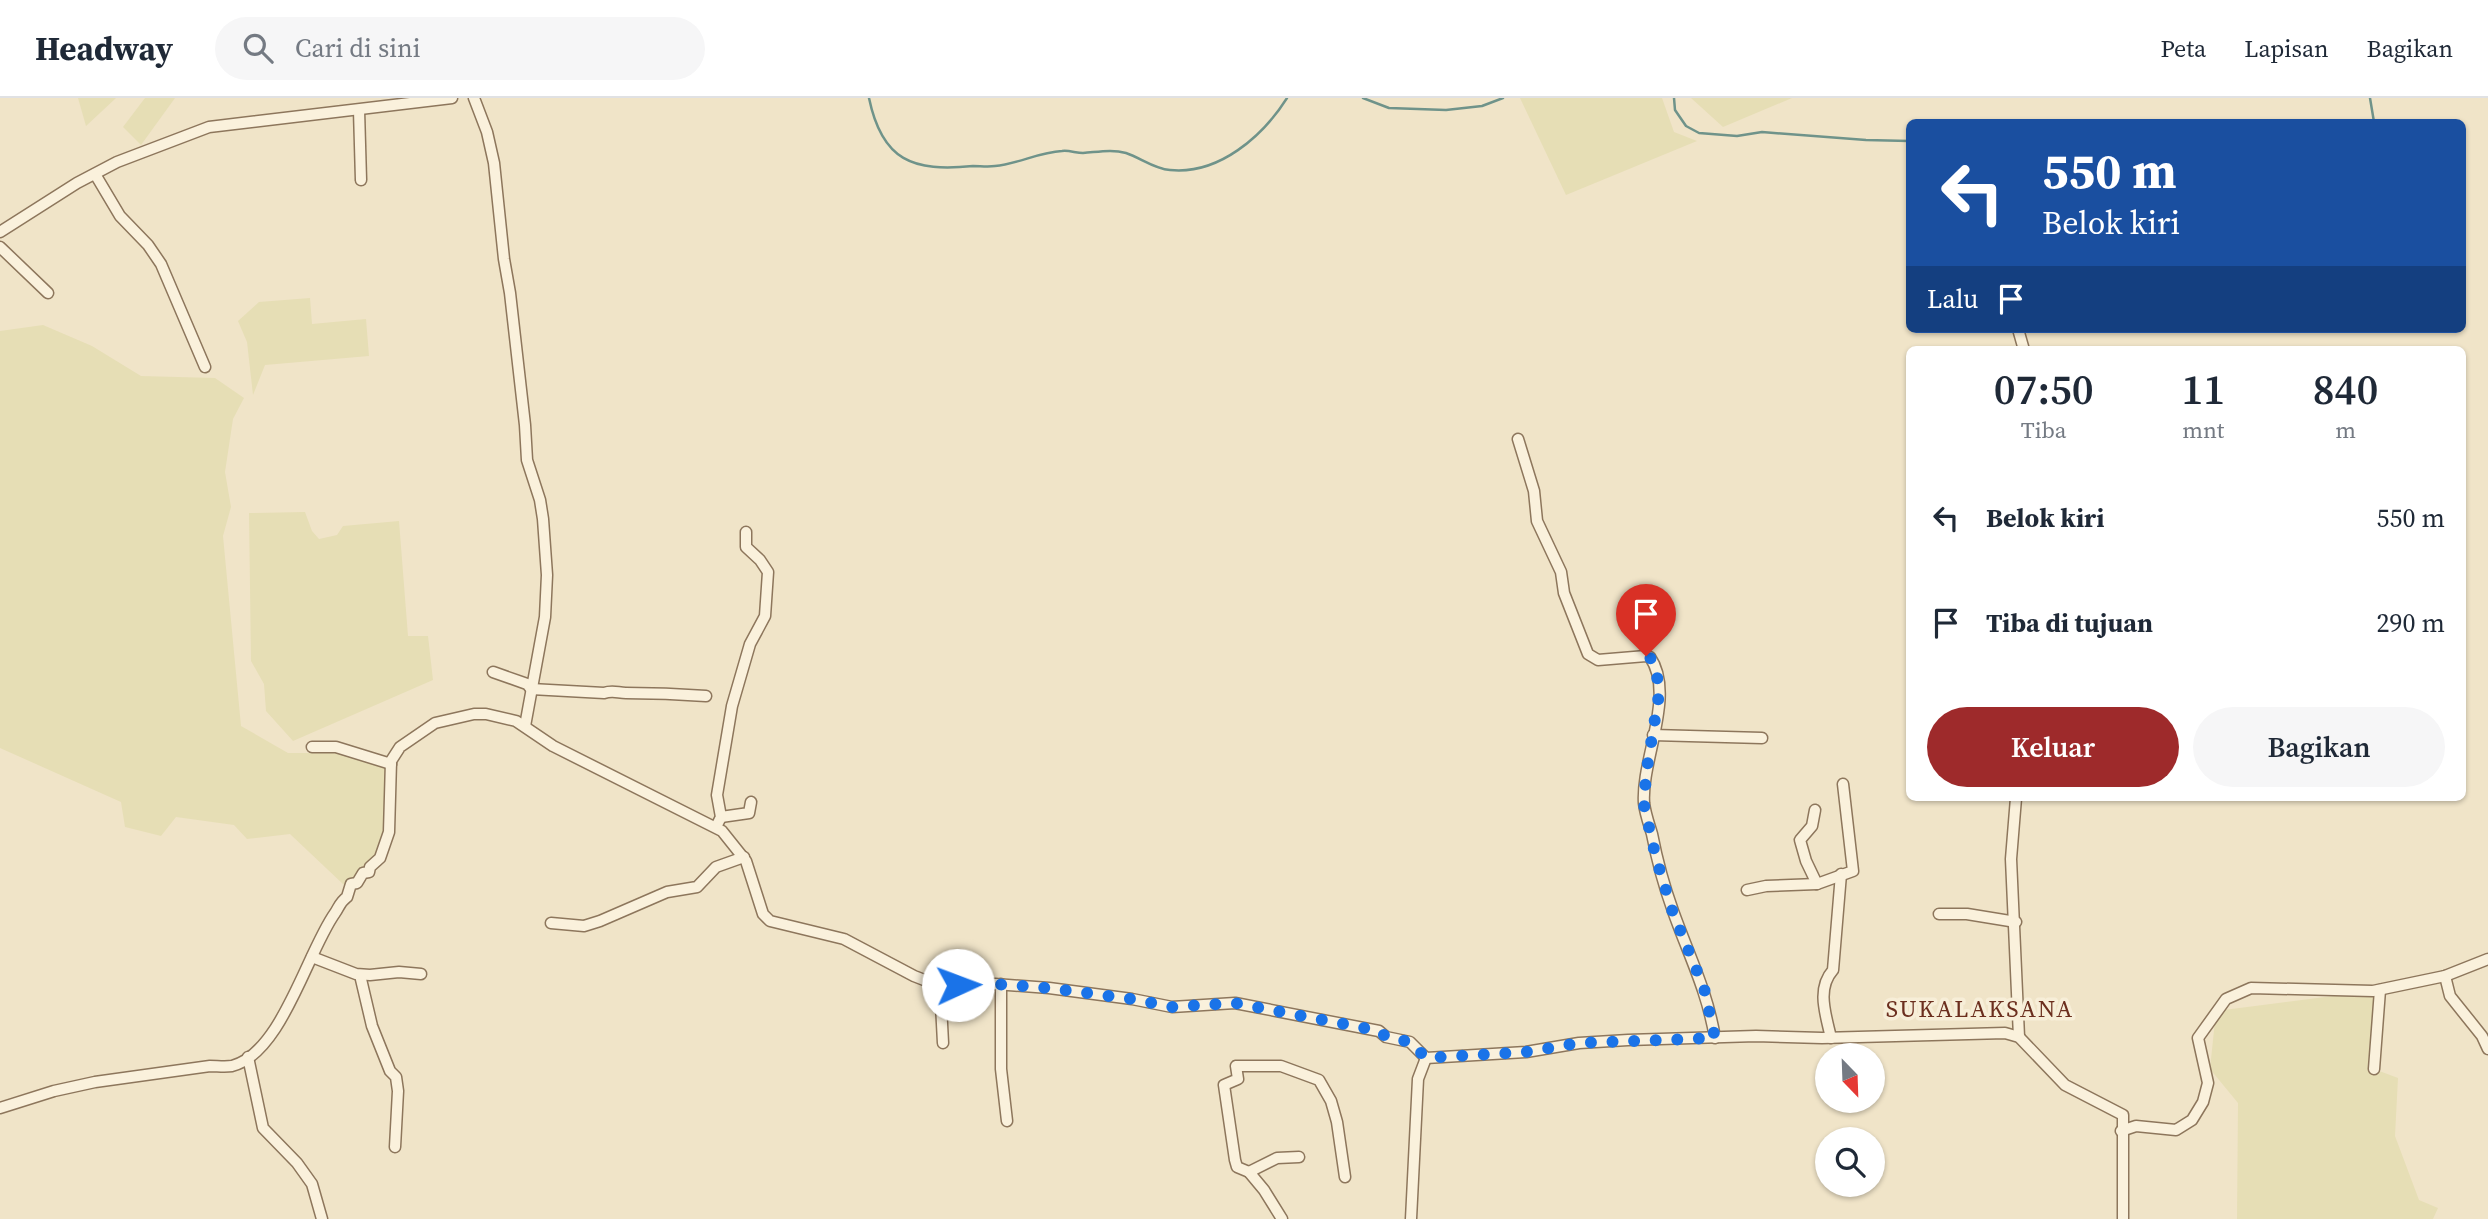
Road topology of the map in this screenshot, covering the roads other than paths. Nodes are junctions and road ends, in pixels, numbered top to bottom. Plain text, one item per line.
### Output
1 (452, 98) edge
2 (474, 98) edge
3 (359, 110) junction
4 (95, 174) junction
5 (360, 180) dead end
6 (0, 232) edge
7 (0, 247) edge
8 (48, 293) dead end
9 (205, 367) dead end
10 (1518, 439) dead end
11 (746, 532) dead end
12 (494, 672) dead end
13 (531, 689) junction
14 (706, 696) dead end
15 (525, 726) junction
16 (1653, 735) junction
17 (1762, 738) dead end
18 (312, 747) dead end
19 (391, 764) junction
20 (1843, 784) dead end
21 (2016, 801) edge
22 (751, 802) dead end
23 (1815, 810) dead end
24 (719, 822) junction
25 (744, 857) junction
26 (1841, 874) junction
27 (1818, 884) junction
28 (1747, 890) dead end
29 (1939, 914) dead end
30 (2015, 922) junction
31 (551, 923) dead end
32 (312, 957) junction
33 (2488, 959) edge
34 (421, 974) dead end
35 (362, 975) junction
36 (2445, 976) junction
37 (940, 985) junction
38 (1001, 985) junction
39 (2380, 990) junction
40 (2019, 1037) junction
41 (1715, 1038) junction
42 (1831, 1038) junction
43 (943, 1043) dead end
44 (2488, 1049) edge
45 (248, 1057) junction
46 (1426, 1058) junction
47 (2374, 1069) dead end
48 (0, 1108) edge
49 (1007, 1121) dead end
50 (2121, 1131) junction
51 (395, 1147) dead end
52 (1299, 1157) dead end
53 (1249, 1172) junction
54 (1345, 1177) dead end
55 (322, 1219) edge
56 (1282, 1219) edge
57 (1411, 1219) edge
58 (2123, 1219) edge

1 - 3 street
2 - 13 street
3 - 4 street
3 - 5 street
4 - 6 street
4 - 9 street
7 - 8 street
10 - 16 street
11 - 24 street
12 - 13 street
13 - 14 street
13 - 15 street
15 - 19 street
15 - 24 street
16 - 17 street
16 - 41 street
18 - 19 street
19 - 32 street
20 - 26 street
21 - 30 street
22 - 24 street
23 - 27 street
24 - 25 street
25 - 31 street
25 - 37 street
26 - 27 street
26 - 42 street
27 - 28 street
29 - 30 street
30 - 40 street
32 - 35 street
32 - 45 street
33 - 36 street
34 - 35 street
35 - 51 street
36 - 39 street
36 - 44 street
37 - 38 street
37 - 43 street
38 - 46 street
38 - 49 street
39 - 47 street
39 - 50 street
40 - 42 street
40 - 50 street
41 - 42 street
41 - 46 street
45 - 48 street
45 - 55 street
46 - 57 street
50 - 58 street
52 - 53 street
53 - 54 street
53 - 56 street

